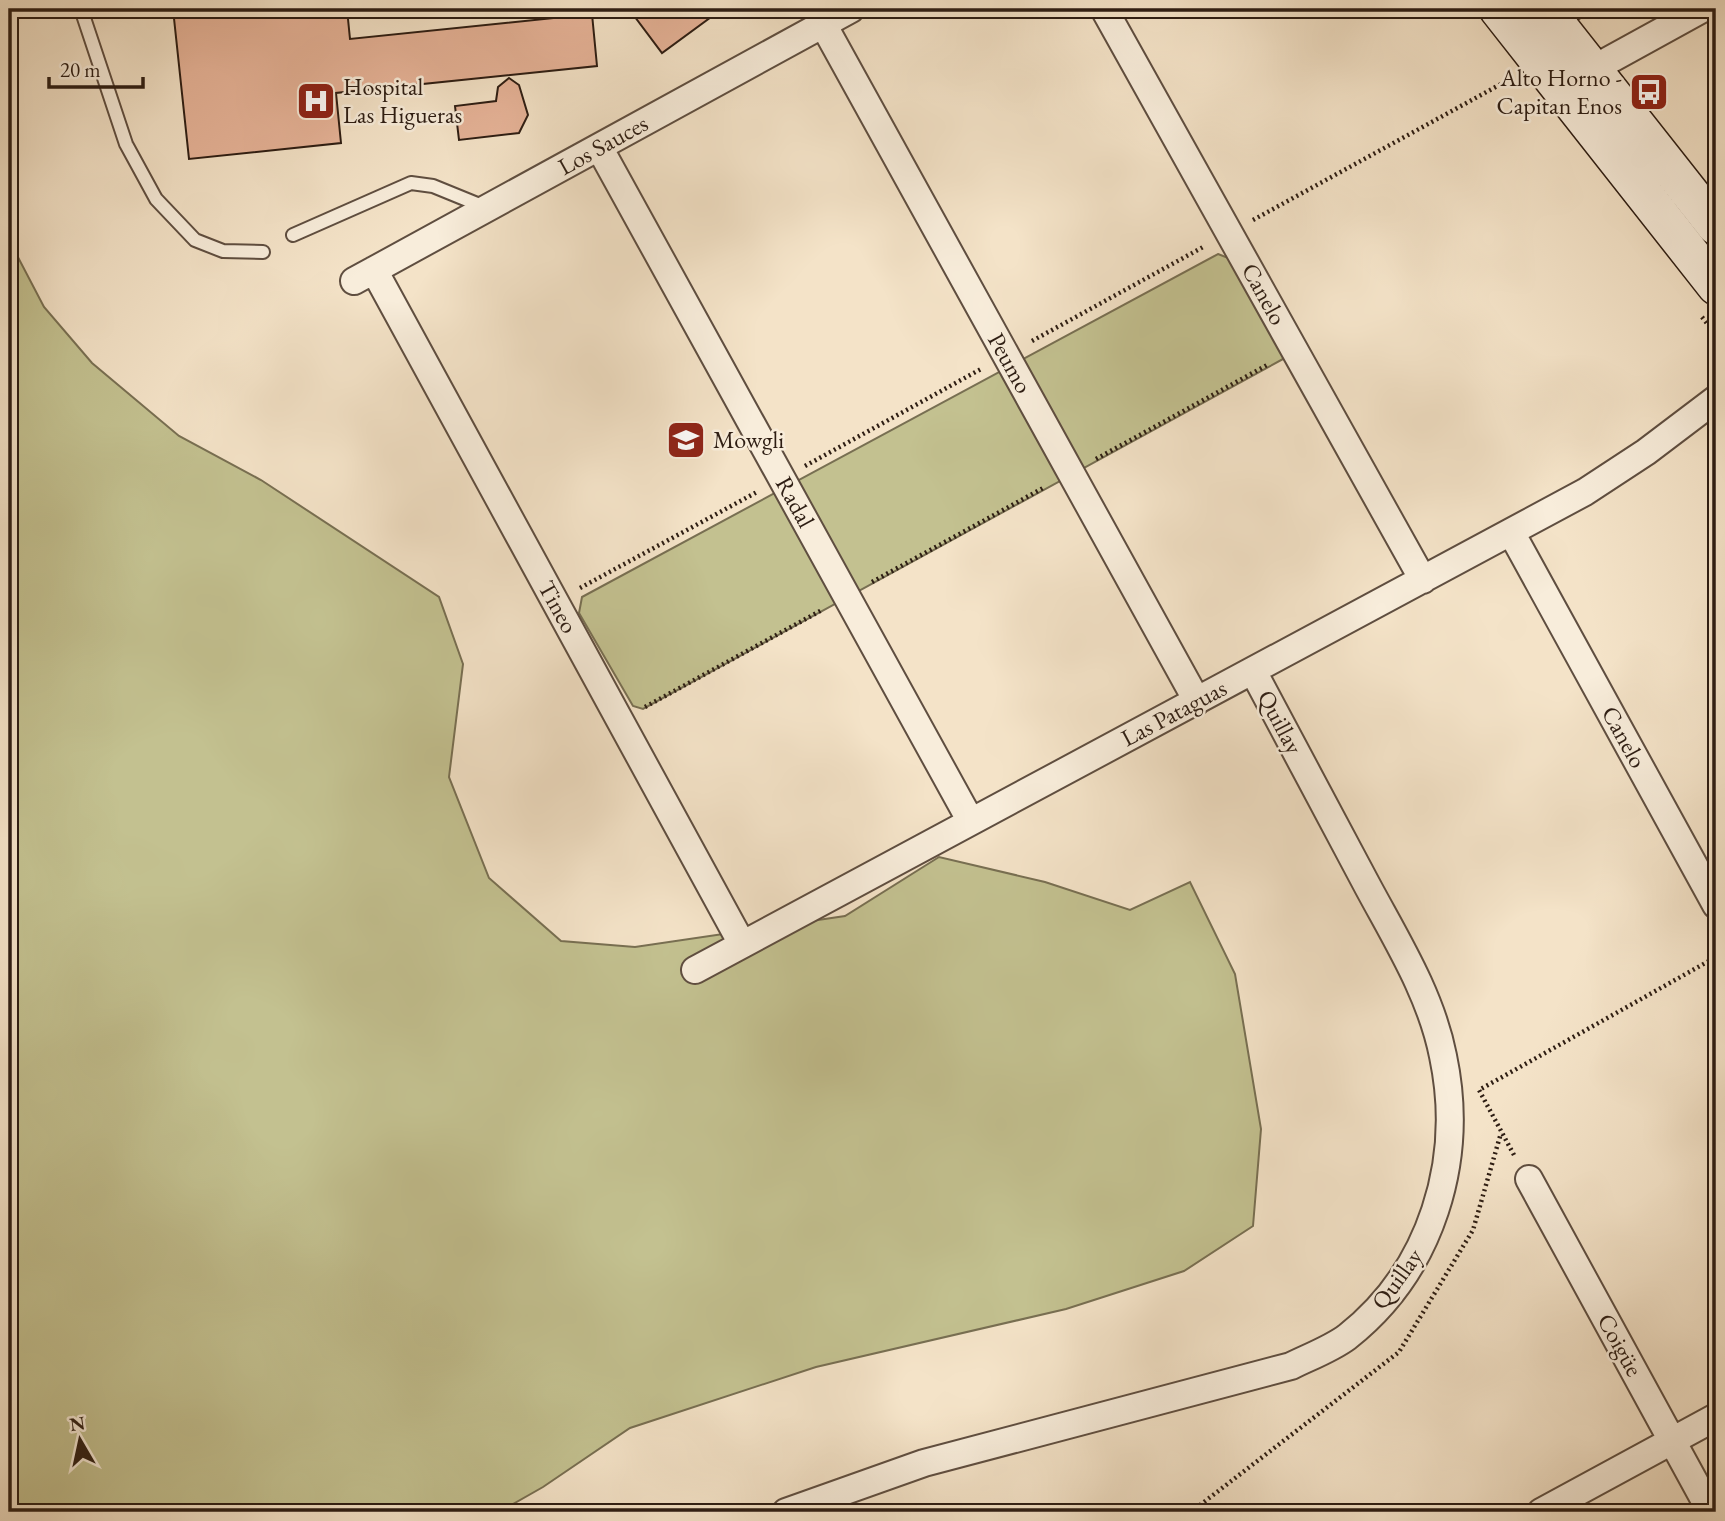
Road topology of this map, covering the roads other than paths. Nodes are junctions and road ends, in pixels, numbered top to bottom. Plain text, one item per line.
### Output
1 (81, 9) edge
2 (852, 9) edge
3 (1104, 9) edge
4 (1498, 9) edge
5 (1702, 9) edge
6 (1562, 14) edge
7 (823, 24) junction
8 (1593, 69) junction
9 (599, 147) junction
10 (487, 208) junction
11 (1716, 226) edge
12 (293, 235) dead end
13 (263, 252) dead end
14 (364, 276) joint
15 (1716, 286) edge
16 (1716, 399) edge
17 (1511, 532) junction
18 (1423, 580) junction
19 (1253, 671) junction
20 (1197, 701) junction
21 (970, 820) junction
22 (1716, 905) edge
23 (742, 944) junction
24 (695, 970) dead end
25 (1529, 1179) dead end
26 (1716, 1417) edge
27 (1672, 1441) junction
28 (791, 1511) edge
29 (1541, 1512) edge
30 (1711, 1512) edge

1 - 13 lane
2 - 7 street, Los Sauces
3 - 18 street, Canelo
4 - 15 main road
5 - 8 street
6 - 8 main road
7 - 9 street, Los Sauces
7 - 20 street, Peumo
8 - 11 main road
9 - 10 street, Los Sauces
9 - 21 street, Radal
10 - 12 lane
10 - 14 street, Los Sauces
14 - 23 street, Tineo
16 - 17 street, Las Pataguas
17 - 18 street, Las Pataguas
17 - 22 street, Canelo
18 - 19 street, Las Pataguas
19 - 20 street, Las Pataguas
19 - 28 street, Quillay
20 - 21 street, Las Pataguas
21 - 23 street, Las Pataguas
23 - 24 street, Las Pataguas
25 - 27 street, Coigüe
26 - 27 street
27 - 29 street
27 - 30 street, Coigüe

